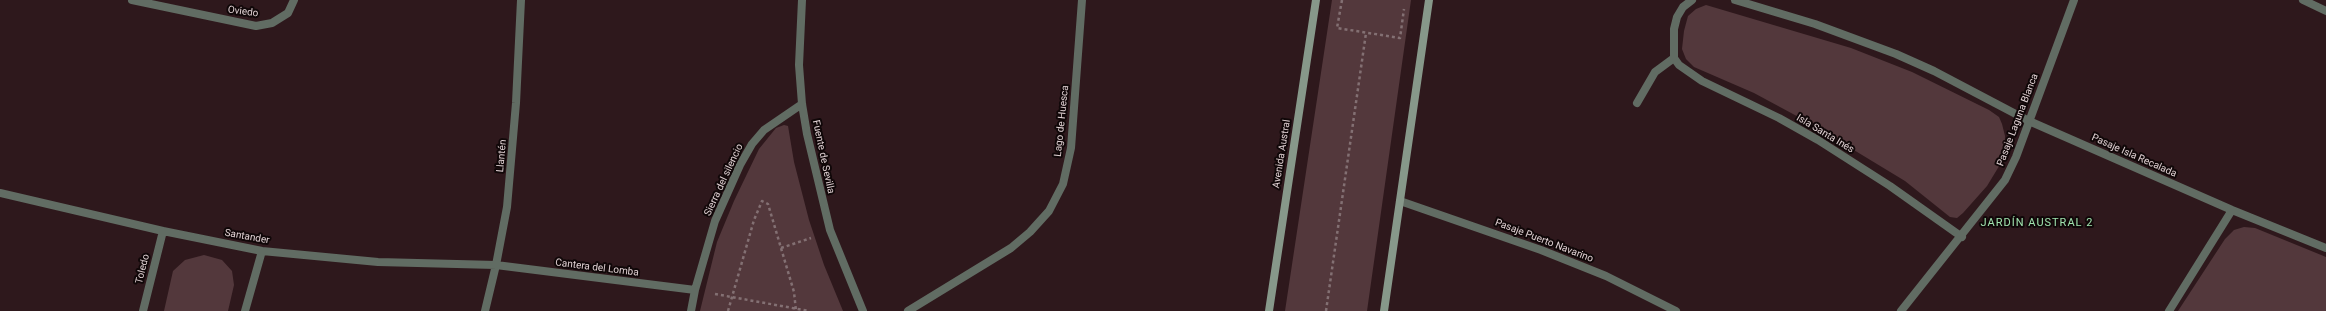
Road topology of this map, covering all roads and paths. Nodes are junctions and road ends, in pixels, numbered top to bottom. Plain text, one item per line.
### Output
1 (132, 0) edge
2 (294, 0) edge
3 (521, 0) edge
4 (802, 0) edge
5 (1082, 0) edge
6 (1316, 0) edge
7 (1342, 0) edge
8 (1429, 0) edge
9 (1692, 0) edge
10 (1735, 0) edge
11 (2074, 0) edge
12 (2303, 0) edge
13 (1404, 8) dead end
14 (2326, 10) edge
15 (1366, 33) junction
16 (1674, 58) junction
17 (1638, 103) dead end
18 (802, 104) junction
19 (2029, 121) junction
20 (0, 194) edge
21 (1400, 202) junction
22 (2232, 210) junction
23 (830, 230) junction
24 (163, 231) junction
25 (1962, 237) junction
26 (781, 248) junction
27 (2326, 248) edge
28 (262, 251) junction
29 (496, 265) junction
30 (695, 290) junction
31 (732, 296) junction
32 (796, 309) edge
33 (143, 311) edge
34 (245, 311) edge
35 (485, 311) edge
36 (691, 311) edge
37 (728, 311) edge
38 (809, 311) edge
39 (863, 311) edge
40 (908, 311) edge
41 (1268, 311) edge
42 (1326, 311) edge
43 (1384, 311) edge
44 (1676, 311) edge
45 (1901, 311) edge
46 (2169, 311) edge

1 - 2 street, Oviedo
3 - 29 street, Llantén
4 - 18 street, Fuente de Sevilla
5 - 40 street, Lago de Huesca
6 - 41 main road, Avenida Austral
7 - 15 path
8 - 21 main road
9 - 16 street
10 - 19 street
11 - 19 street, Pasaje Laguna Blanca
12 - 14 street
13 - 15 path
15 - 42 path
16 - 17 street
16 - 25 street, Isla Santa Inés
18 - 23 street, Fuente de Sevilla
18 - 30 street, Sierra del silencio
19 - 22 street, Pasaje Isla Recalada
19 - 25 street, Pasaje Laguna Blanca
20 - 24 street, Santander
21 - 43 main road
21 - 44 street, Pasaje Puerto Navarino
22 - 27 street, Pasaje Isla Recalada
22 - 46 street
23 - 26 path
23 - 39 street, Fuente de Sevilla
24 - 28 street, Santander
24 - 33 street, Toledo
25 - 45 street, Pasaje Laguna Blanca
26 - 31 path
26 - 32 path
28 - 29 street, Santander
28 - 34 street
29 - 30 street, Cantera del Lomba
29 - 35 street, Llantén
30 - 31 path
30 - 36 street, Sierra del silencio
31 - 32 path
31 - 37 path
32 - 38 path

